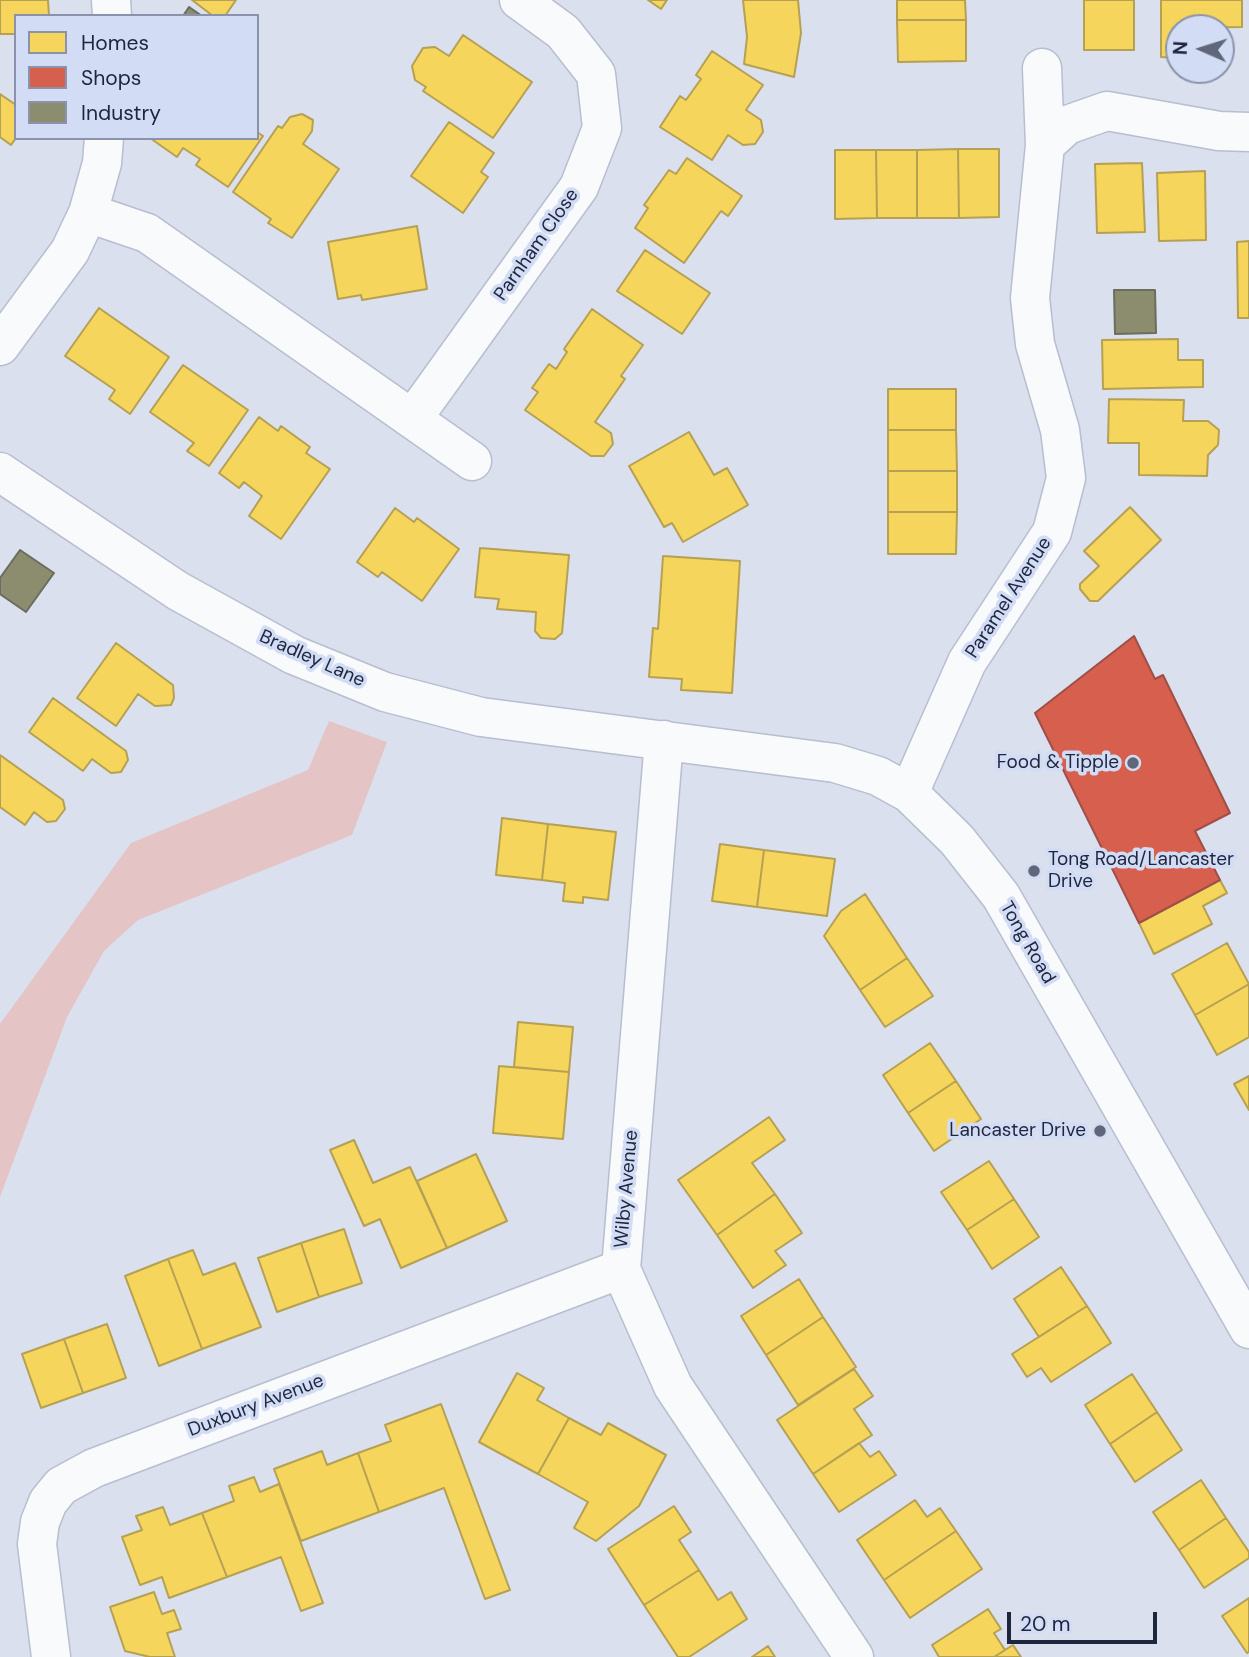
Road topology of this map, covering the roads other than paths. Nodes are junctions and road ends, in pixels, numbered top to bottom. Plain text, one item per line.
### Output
1 (519, 0) edge
2 (1042, 68) dead end
3 (1249, 132) edge
4 (104, 140) edge
5 (1045, 145) junction
6 (88, 213) junction
7 (0, 346) edge
8 (413, 418) junction
9 (471, 461) dead end
10 (0, 472) edge
11 (664, 740) junction
12 (909, 793) junction
13 (621, 1269) junction
14 (1249, 1329) edge
15 (51, 1657) edge
16 (854, 1657) edge

1 - 8 street, Parnham Close
2 - 5 street, Paramel Avenue
3 - 5 street
4 - 6 street
5 - 12 street, Paramel Avenue
6 - 7 street
6 - 8 street
8 - 9 street
10 - 11 street, Bradley Lane
11 - 12 street, Tong Road
11 - 13 street, Wilby Avenue
12 - 14 street, Tong Road
13 - 15 street, Duxbury Avenue
13 - 16 street, Wilby Avenue

